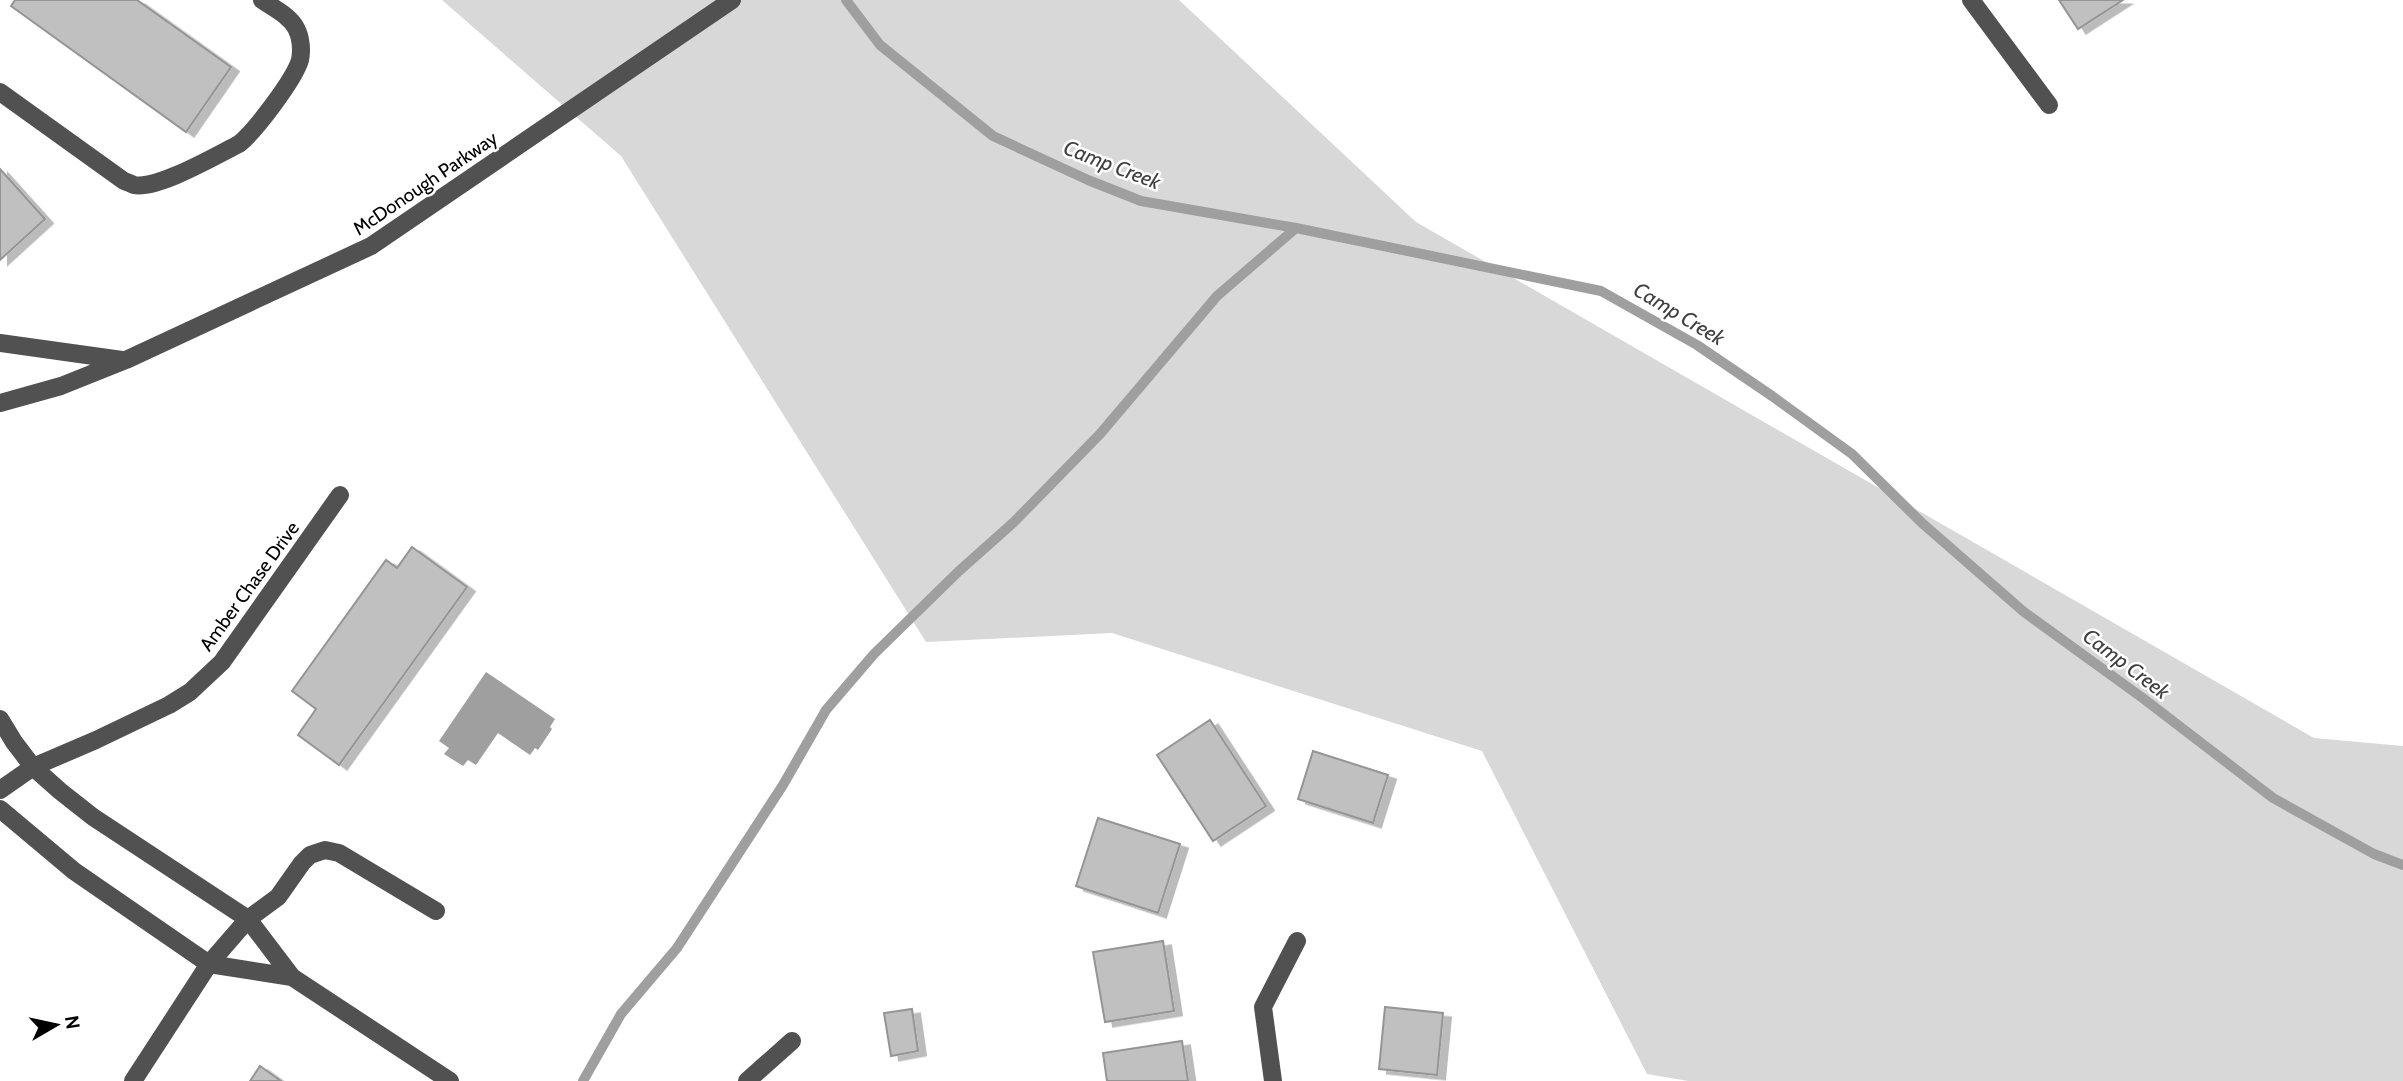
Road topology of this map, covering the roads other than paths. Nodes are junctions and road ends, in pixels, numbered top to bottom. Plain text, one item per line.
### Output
1 (262, 0) edge
2 (732, 0) edge
3 (1971, 0) edge
4 (0, 92) edge
5 (2049, 105) dead end
6 (0, 343) edge
7 (126, 360) junction
8 (0, 403) edge
9 (340, 495) dead end
10 (0, 719) edge
11 (33, 767) junction
12 (0, 790) edge
13 (0, 809) edge
14 (436, 911) dead end
15 (248, 919) junction
16 (1297, 941) dead end
17 (209, 964) junction
18 (292, 977) junction
19 (792, 1041) dead end
20 (133, 1081) edge
21 (450, 1081) edge
22 (747, 1081) edge
23 (1273, 1081) edge

1 - 4 street
2 - 7 street, McDonough Parkway
3 - 5 street
6 - 7 street
7 - 8 street, McDonough Parkway
9 - 11 street, Amber Chase Drive
10 - 11 street
11 - 12 street, Amber Chase Drive
11 - 15 street
13 - 17 street
14 - 15 street
15 - 17 street
15 - 18 street
16 - 23 street
17 - 18 street
17 - 20 street
18 - 21 street
19 - 22 street

